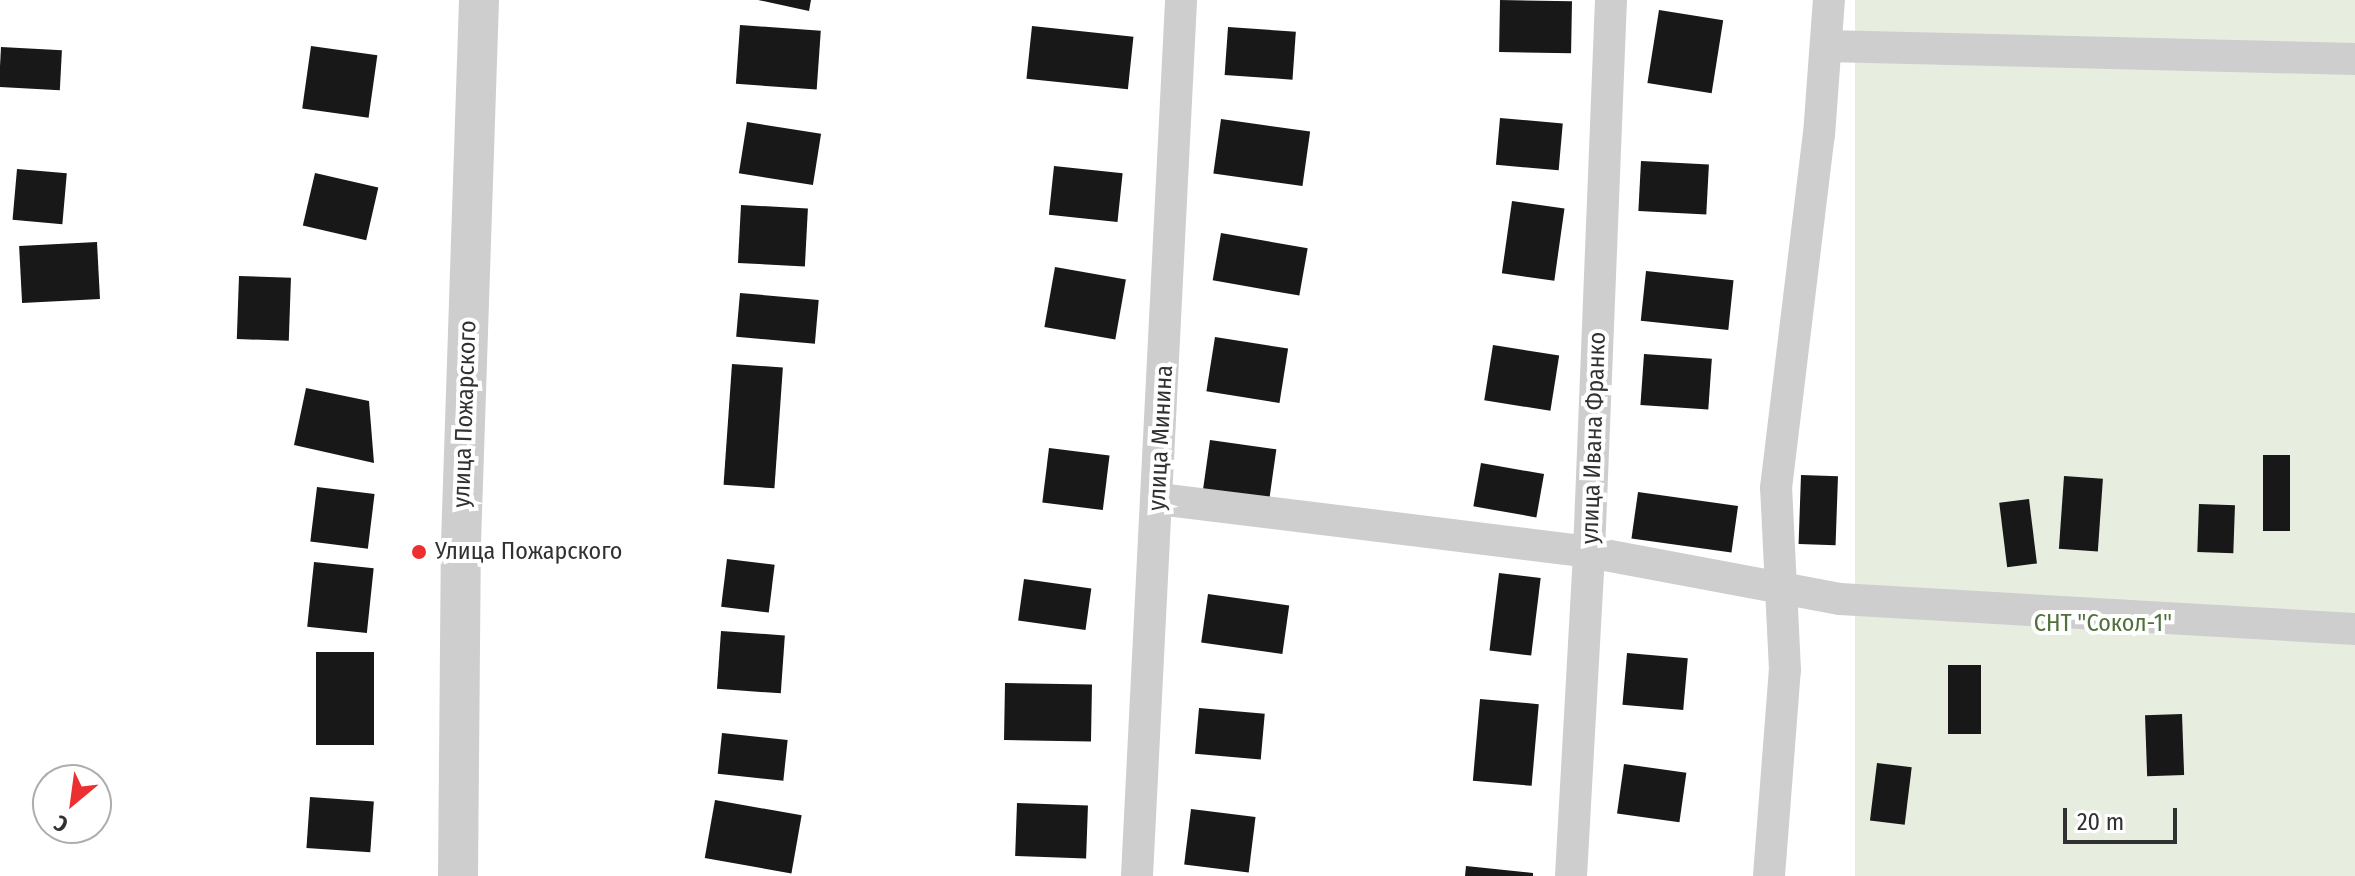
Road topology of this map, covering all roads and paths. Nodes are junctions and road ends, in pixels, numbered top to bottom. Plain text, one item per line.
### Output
1 (479, 0) edge
2 (1181, 0) edge
3 (1611, 0) edge
4 (1829, 0) edge
5 (1826, 46) junction
6 (2355, 59) edge
7 (1159, 499) junction
8 (1589, 552) junction
9 (1782, 590) junction
10 (2355, 629) edge
11 (458, 876) edge
12 (1137, 876) edge
13 (1571, 876) edge
14 (1769, 876) edge

1 - 11 street, улица Пожарского
2 - 7 street, улица Минина
3 - 8 street, улица Ивана Франко
4 - 5 street
5 - 6 street
5 - 9 street
7 - 8 street
7 - 12 street, улица Минина
8 - 9 street
8 - 13 street, улица Ивана Франко
9 - 10 street
9 - 14 street

